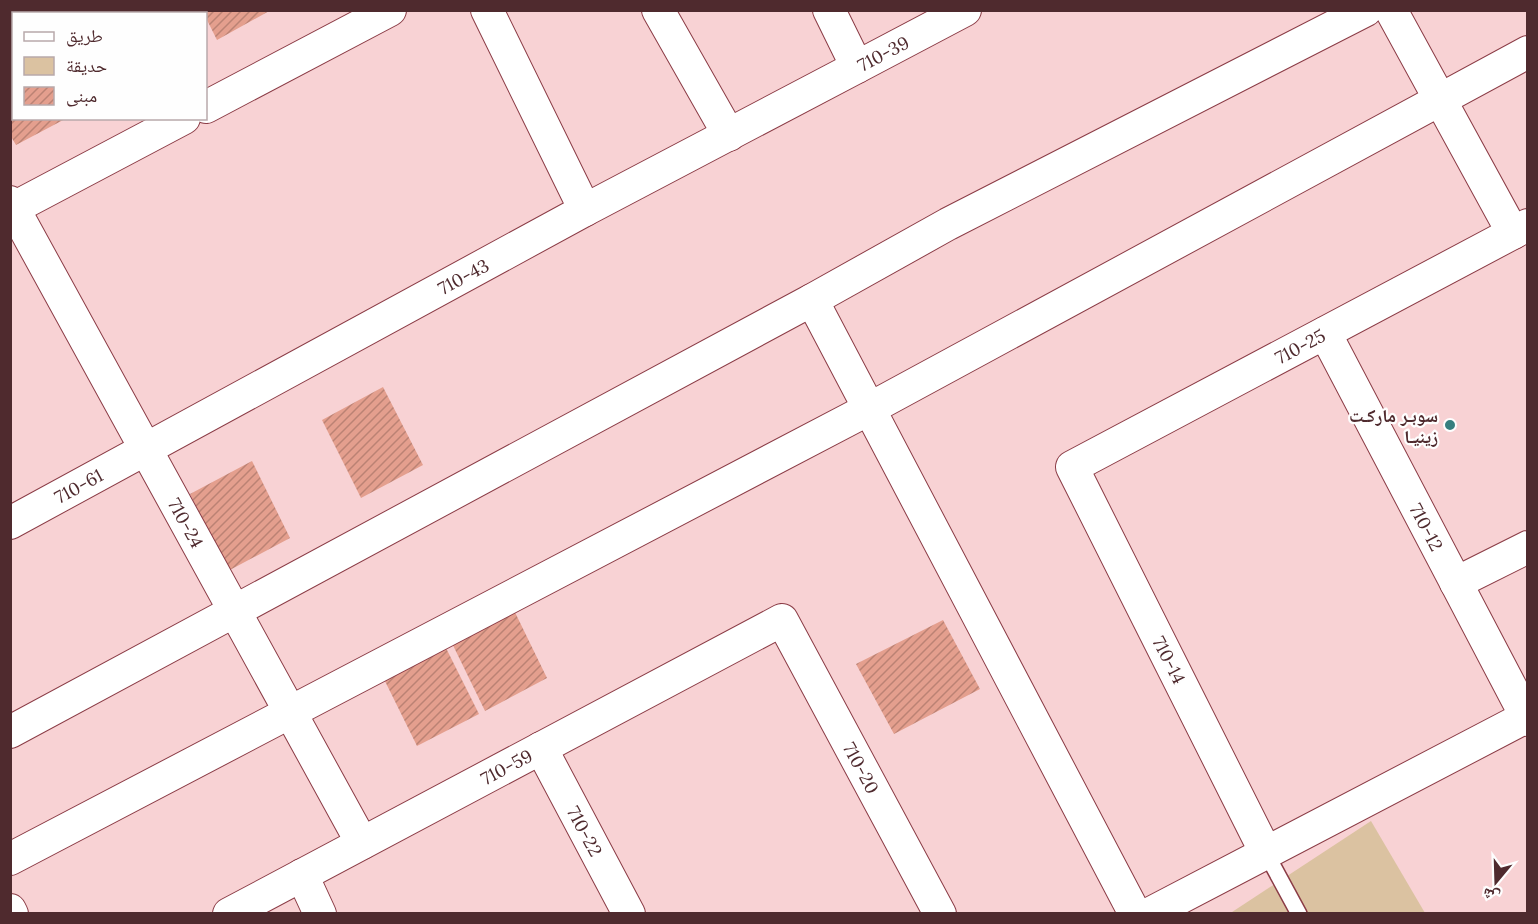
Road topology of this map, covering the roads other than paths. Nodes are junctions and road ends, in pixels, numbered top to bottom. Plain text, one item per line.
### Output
1 (390, 10) edge
2 (487, 10) edge
3 (658, 10) edge
4 (829, 10) edge
5 (965, 10) edge
6 (1366, 10) edge
7 (1391, 10) edge
8 (1527, 52) edge
9 (857, 68) junction
10 (1439, 98) junction
11 (207, 106) edge
12 (180, 120) edge
13 (729, 135) junction
14 (12, 207) edge
15 (585, 210) junction
16 (1520, 229) edge
17 (812, 300) junction
18 (1324, 333) junction
19 (869, 409) junction
20 (147, 451) junction
21 (1072, 467) joint
22 (10, 523) edge
23 (1527, 547) edge
24 (1456, 584) junction
25 (235, 612) junction
26 (782, 620) joint
27 (289, 711) junction
28 (1527, 719) edge
29 (10, 732) edge
30 (541, 748) junction
31 (362, 843) junction
32 (1266, 853) junction
33 (10, 859) edge
34 (302, 875) junction
35 (229, 914) edge
36 (320, 914) edge
37 (629, 914) edge
38 (940, 914) edge
39 (1135, 914) edge
40 (1149, 914) edge
41 (1299, 914) edge

1 - 11 street
2 - 15 street
3 - 13 street
4 - 9 street, 710-39
5 - 9 street, 710-39
6 - 17 street
7 - 10 street
8 - 10 street
9 - 13 street, 710-43
10 - 16 street
10 - 19 street
12 - 14 street
13 - 15 street, 710-43
14 - 20 street, 710-24
15 - 20 street, 710-43
16 - 18 street, 710-25
17 - 19 street
17 - 25 street
18 - 21 street, 710-25
18 - 24 street, 710-12
19 - 27 street
19 - 39 street
20 - 22 street, 710-61
20 - 25 street, 710-24
21 - 32 street, 710-14
23 - 24 street
24 - 28 street, 710-12
25 - 27 street, 710-24
25 - 29 street
26 - 30 street, 710-59
26 - 38 street, 710-20
27 - 31 street, 710-24
27 - 33 street
28 - 32 street
30 - 31 street, 710-59
30 - 37 street, 710-22
31 - 34 street, 710-59
32 - 40 street
32 - 41 lane
34 - 35 street, 710-59
34 - 36 street

